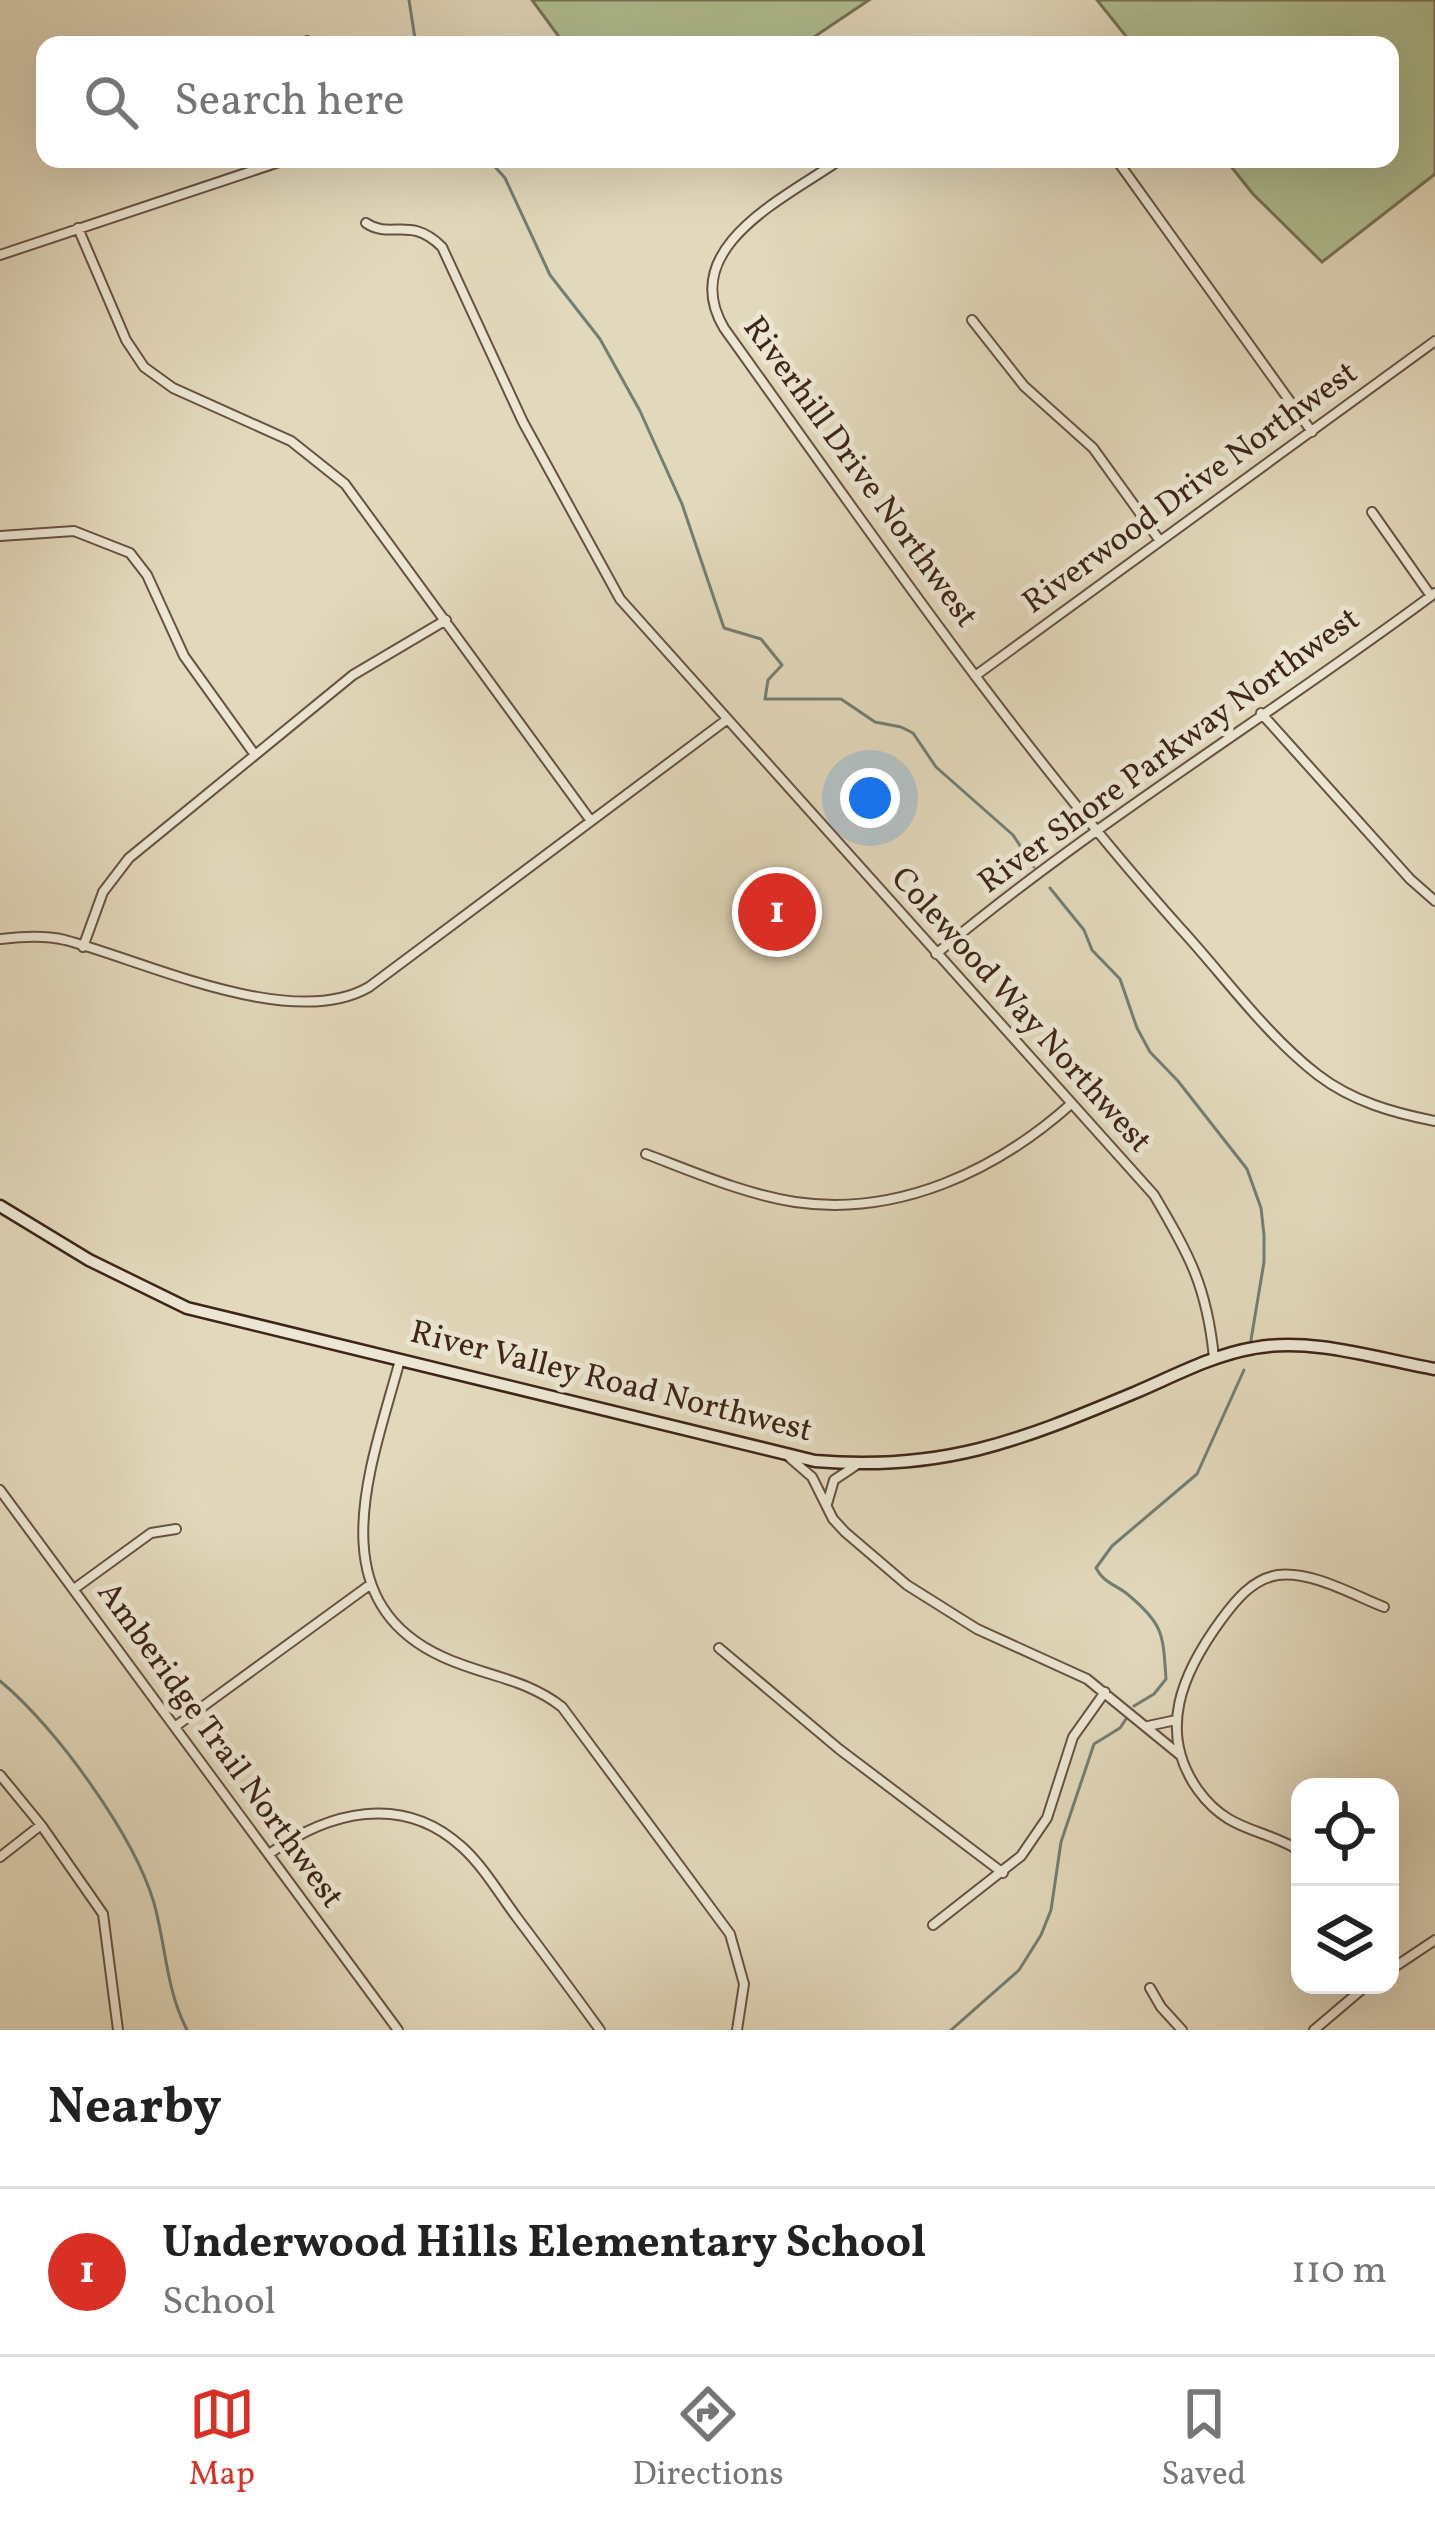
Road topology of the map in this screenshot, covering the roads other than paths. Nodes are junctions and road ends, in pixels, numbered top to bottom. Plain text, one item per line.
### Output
1 (261, 168) edge
2 (828, 168) edge
3 (1122, 168) edge
4 (366, 223) dead end
5 (78, 229) junction
6 (0, 255) edge
7 (972, 320) dead end
8 (1435, 341) edge
9 (1312, 432) junction
10 (1372, 512) dead end
11 (0, 536) edge
12 (1160, 541) junction
13 (1433, 594) edge
14 (446, 620) junction
15 (975, 676) junction
16 (1261, 713) junction
17 (725, 721) junction
18 (255, 755) junction
19 (591, 821) junction
20 (1095, 832) junction
21 (1435, 901) edge
22 (0, 939) edge
23 (83, 947) junction
24 (936, 954) junction
25 (1071, 1104) junction
26 (1435, 1121) edge
27 (646, 1154) dead end
28 (0, 1206) edge
29 (400, 1360) junction
30 (1214, 1360) junction
31 (1435, 1369) edge
32 (789, 1457) junction
33 (856, 1466) junction
34 (0, 1490) edge
35 (827, 1506) junction
36 (176, 1529) dead end
37 (371, 1584) junction
38 (74, 1589) junction
39 (1384, 1607) dead end
40 (719, 1648) dead end
41 (1105, 1692) junction
42 (1176, 1720) junction
43 (176, 1726) junction
44 (1146, 1726) junction
45 (1180, 1755) junction
46 (0, 1775) edge
47 (41, 1825) junction
48 (1291, 1845) edge
49 (269, 1854) junction
50 (0, 1857) edge
51 (1004, 1873) junction
52 (933, 1925) dead end
53 (1435, 1940) edge
54 (1399, 1964) edge
55 (1150, 1988) dead end
56 (1356, 1994) edge
57 (118, 2030) edge
58 (398, 2030) edge
59 (600, 2030) edge
60 (737, 2030) edge
61 (1182, 2030) edge
62 (1314, 2030) edge

1 - 5 street
2 - 15 street, Riverhill Drive Northwest
3 - 9 street
4 - 17 street, Colewood Way Northwest
5 - 6 street
5 - 14 street
7 - 12 street
8 - 9 street, Riverwood Drive Northwest
9 - 12 street, Riverwood Drive Northwest
10 - 13 street
11 - 18 street
12 - 15 street, Riverwood Drive Northwest
13 - 16 street, River Shore Parkway Northwest
14 - 18 street
14 - 19 street
15 - 20 street, Riverhill Drive Northwest
16 - 20 street, River Shore Parkway Northwest
16 - 21 street
17 - 19 street
17 - 24 street, Colewood Way Northwest
18 - 23 street
19 - 23 street
20 - 24 street, River Shore Parkway Northwest
20 - 26 street
22 - 23 street
24 - 25 street, Colewood Way Northwest
25 - 27 street
25 - 30 street, Colewood Way Northwest
28 - 29 street, River Valley Road Northwest
29 - 32 street, River Valley Road Northwest
29 - 37 street
30 - 31 street, River Valley Road Northwest
30 - 33 street, River Valley Road Northwest
32 - 33 street, River Valley Road Northwest
32 - 35 street
33 - 35 street
34 - 38 street, Amberidge Trail Northwest
35 - 41 street
36 - 38 street
37 - 43 street
37 - 60 street
38 - 43 street, Amberidge Trail Northwest
39 - 42 street
40 - 51 street
41 - 44 street
41 - 51 street
42 - 44 street
42 - 45 street
43 - 49 street, Amberidge Trail Northwest
44 - 45 street
45 - 48 street
46 - 47 street
47 - 50 street
47 - 57 street
49 - 58 street, Amberidge Trail Northwest
49 - 59 street
51 - 52 street
53 - 54 street
55 - 61 street
56 - 62 street

